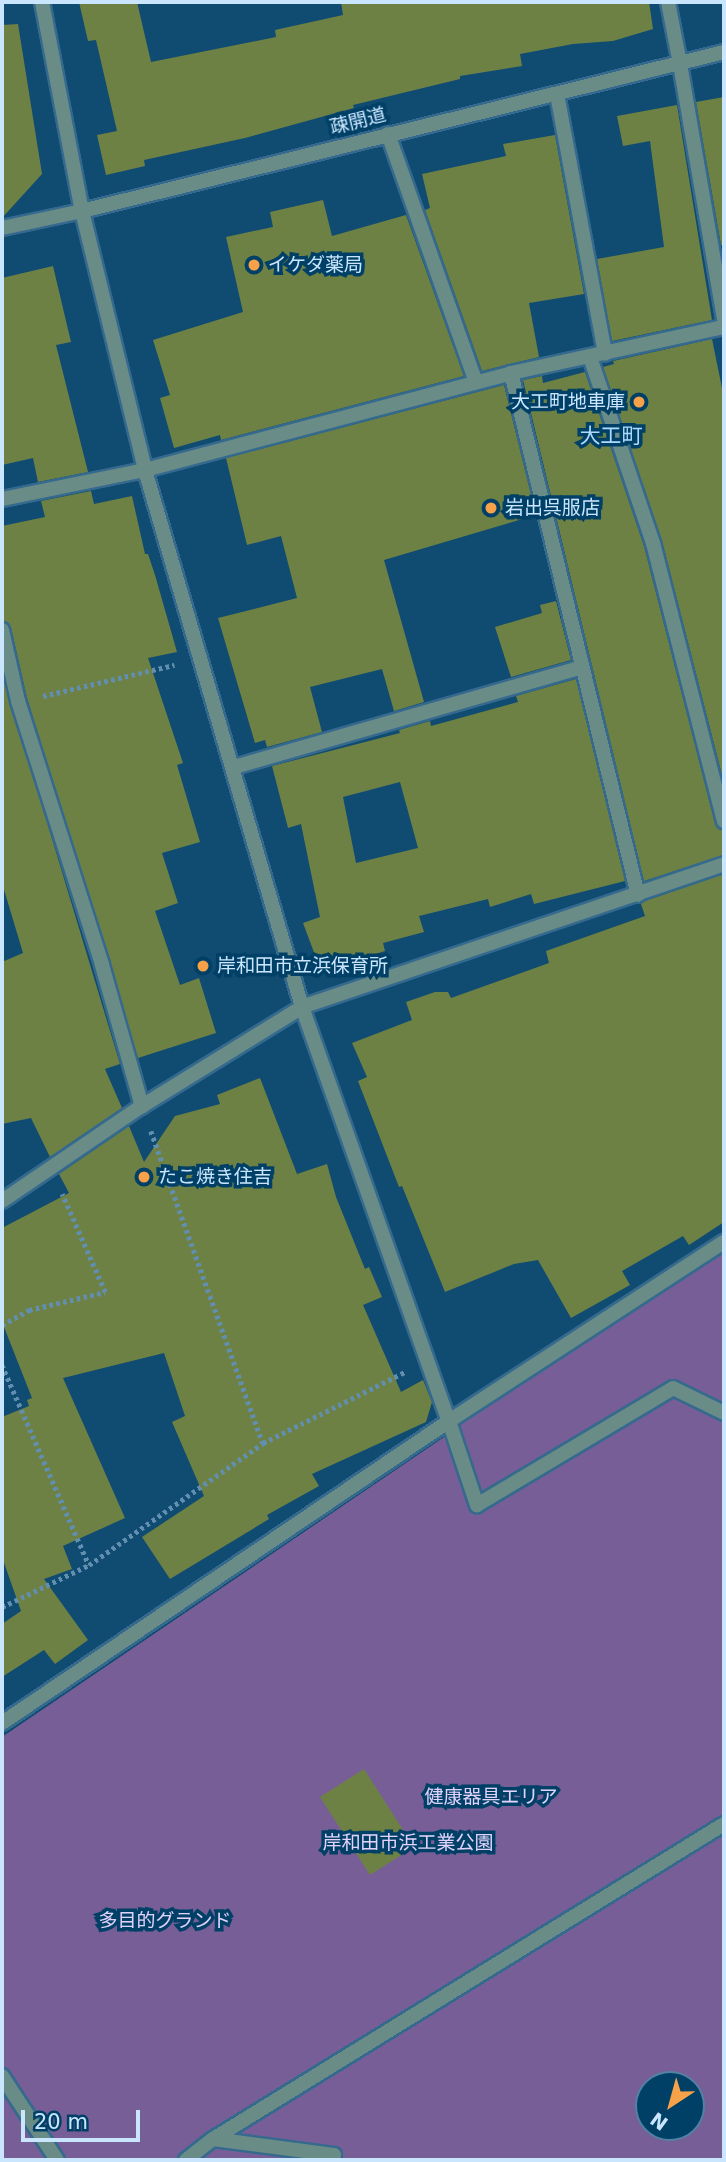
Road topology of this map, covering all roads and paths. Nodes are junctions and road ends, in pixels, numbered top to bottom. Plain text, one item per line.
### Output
1 (42, 2) edge
2 (668, 2) edge
3 (724, 52) edge
4 (680, 64) junction
5 (557, 94) junction
6 (388, 134) junction
7 (82, 211) junction
8 (2, 228) edge
9 (724, 318) edge
10 (724, 327) edge
11 (605, 354) junction
12 (590, 357) junction
13 (511, 373) junction
14 (476, 382) junction
15 (145, 470) junction
16 (2, 499) edge
17 (2, 630) edge
18 (202, 659) junction
19 (582, 667) junction
20 (18, 701) junction
21 (234, 767) junction
22 (724, 821) edge
23 (724, 864) edge
24 (638, 895) junction
25 (302, 1007) junction
26 (142, 1106) junction
27 (58, 1185) dead end
28 (2, 1202) edge
29 (724, 1242) edge
30 (2, 1325) edge
31 (428, 1361) junction
32 (2, 1365) edge
33 (724, 1413) edge
34 (449, 1421) junction
35 (264, 1443) junction
36 (89, 1565) junction
37 (2, 1607) edge
38 (2, 1723) edge
39 (724, 1824) edge
40 (2, 2076) edge
41 (214, 2139) junction
42 (57, 2160) edge
43 (186, 2160) edge
44 (333, 2160) edge

1 - 7 street
2 - 4 street
3 - 4 street, 疎開道
4 - 5 street, 疎開道
4 - 9 street
5 - 6 street, 疎開道
5 - 11 street
6 - 7 street, 疎開道
6 - 14 street
7 - 8 street, 疎開道
7 - 15 street
10 - 11 street
11 - 12 street
12 - 13 street
12 - 22 street
13 - 14 street
13 - 19 street
14 - 15 street
15 - 16 street
15 - 18 street
17 - 20 street
18 - 20 path
18 - 21 street
19 - 21 street
19 - 24 street
20 - 26 street
21 - 25 street
23 - 24 street
24 - 25 street
25 - 26 street
25 - 31 street
26 - 28 street
26 - 35 path
27 - 30 path
29 - 34 street
31 - 34 street
31 - 35 path
32 - 36 path
33 - 34 street
34 - 38 street
35 - 36 path
36 - 37 path
39 - 41 street
40 - 42 street
41 - 43 street
41 - 44 street

